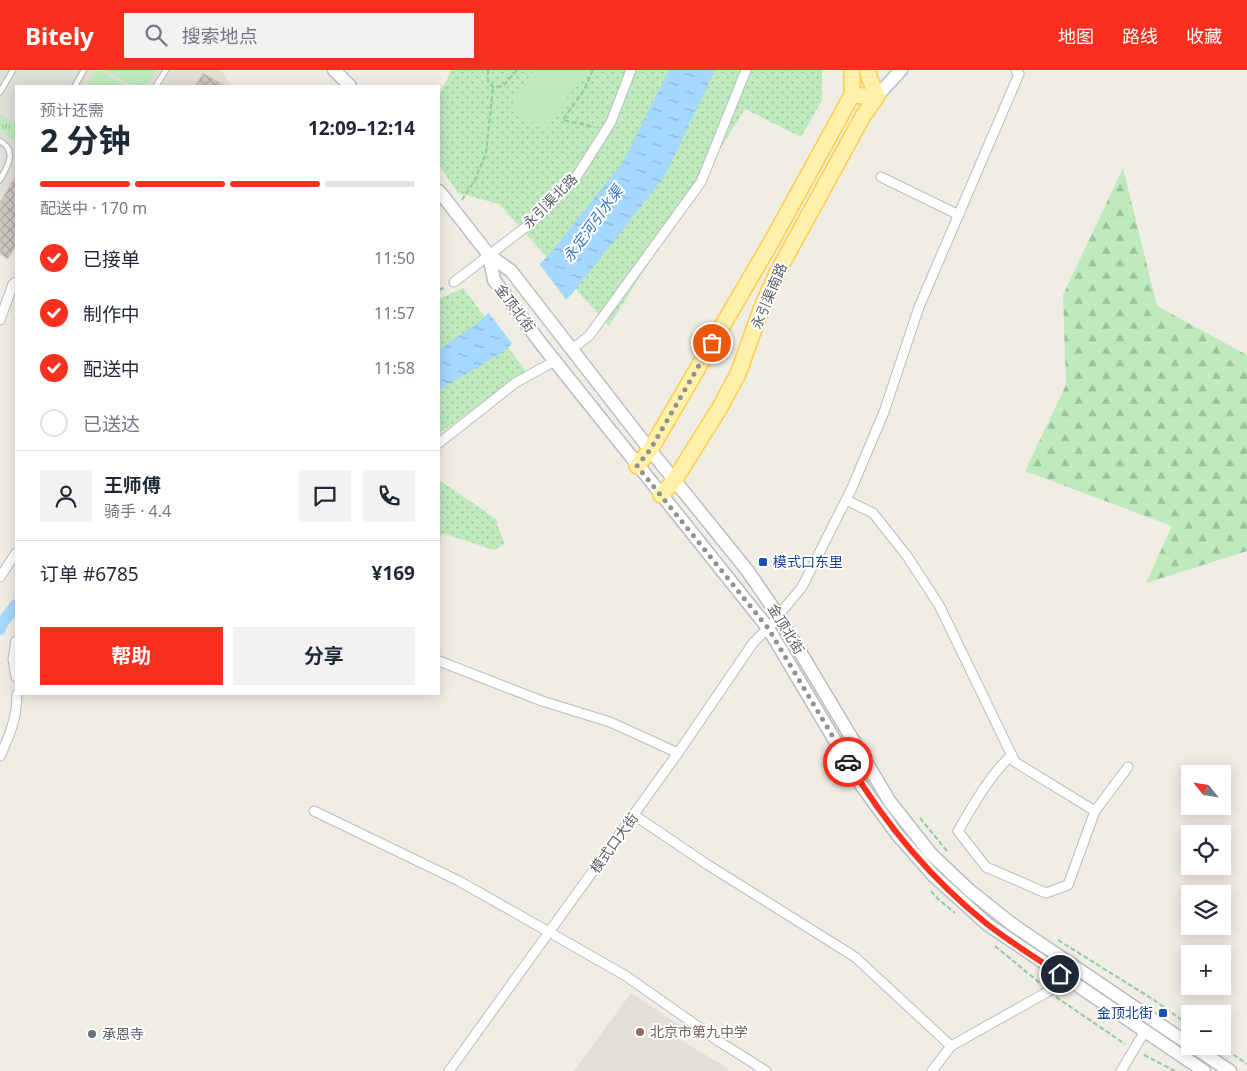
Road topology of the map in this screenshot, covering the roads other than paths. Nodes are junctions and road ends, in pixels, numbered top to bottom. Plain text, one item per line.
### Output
1 (13, 70) edge
2 (84, 70) edge
3 (166, 70) edge
4 (334, 70) edge
5 (631, 70) edge
6 (746, 70) edge
7 (852, 70) edge
8 (901, 70) edge
9 (1016, 70) edge
10 (871, 72) edge
11 (76, 85) edge
12 (157, 85) edge
13 (349, 85) edge
14 (0, 92) edge
15 (852, 95) junction
16 (877, 96) junction
17 (0, 141) edge
18 (881, 177) dead end
19 (0, 180) edge
20 (440, 192) edge
21 (960, 215) junction
22 (489, 255) junction
23 (454, 282) dead end
24 (15, 283) edge
25 (0, 320) edge
26 (572, 350) junction
27 (555, 361) junction
28 (440, 442) edge
29 (650, 450) junction
30 (637, 466) junction
31 (674, 481) junction
32 (661, 495) junction
33 (846, 500) junction
34 (15, 554) edge
35 (1, 569) edge
36 (778, 615) junction
37 (768, 628) junction
38 (15, 648) edge
39 (440, 661) edge
40 (15, 671) edge
41 (17, 695) edge
42 (678, 753) junction
43 (1012, 755) junction
44 (0, 756) edge
45 (1128, 767) dead end
46 (314, 811) dead end
47 (1095, 811) junction
48 (634, 815) junction
49 (549, 932) junction
50 (1067, 962) junction
51 (1060, 974) junction
52 (1144, 1032) junction
53 (1181, 1039) edge
54 (951, 1046) junction
55 (1205, 1055) edge
56 (449, 1071) edge
57 (766, 1071) edge
58 (932, 1071) edge
59 (1121, 1071) edge
60 (1204, 1071) edge
61 (1230, 1071) edge

1 - 14 lane
2 - 11 lane
3 - 12 lane
4 - 13 main road
5 - 22 street, 永引渠北路
6 - 26 street
7 - 15 main road, 永引渠南路
8 - 16 main road
9 - 21 street
10 - 15 main road
10 - 16 main road
15 - 16 main road
15 - 29 main road, 永引渠南路
16 - 31 main road, 永引渠南路
17 - 19 lane
18 - 21 street
20 - 22 main road
21 - 33 street
22 - 23 street, 永引渠北路
22 - 26 main road, 金顶北街
22 - 27 main road, 金顶北街
24 - 25 street
26 - 29 main road, 金顶北街
27 - 28 street
27 - 30 main road, 金顶北街
29 - 30 main road, 永引渠南路
29 - 31 main road, 金顶北街
30 - 32 main road, 金顶北街
31 - 32 main road, 永引渠南路
31 - 36 main road, 金顶北街
32 - 37 main road, 金顶北街
33 - 36 street
33 - 43 street
34 - 35 street
36 - 37 street, 模式口大街
36 - 50 main road, 金顶北街
37 - 42 street, 模式口大街
37 - 51 main road, 金顶北街
38 - 40 street
39 - 42 street
41 - 44 street
42 - 48 street, 模式口大街
43 - 47 street
43 - 47 street
45 - 47 street
46 - 49 street
48 - 49 street, 模式口大街
48 - 54 street
49 - 56 street, 模式口大街
49 - 57 street
50 - 51 street
50 - 53 main road, 金顶北街
51 - 52 main road, 金顶北街
51 - 54 street
52 - 59 street
52 - 60 main road, 金顶北街
54 - 58 street
55 - 61 main road, 金顶北街

